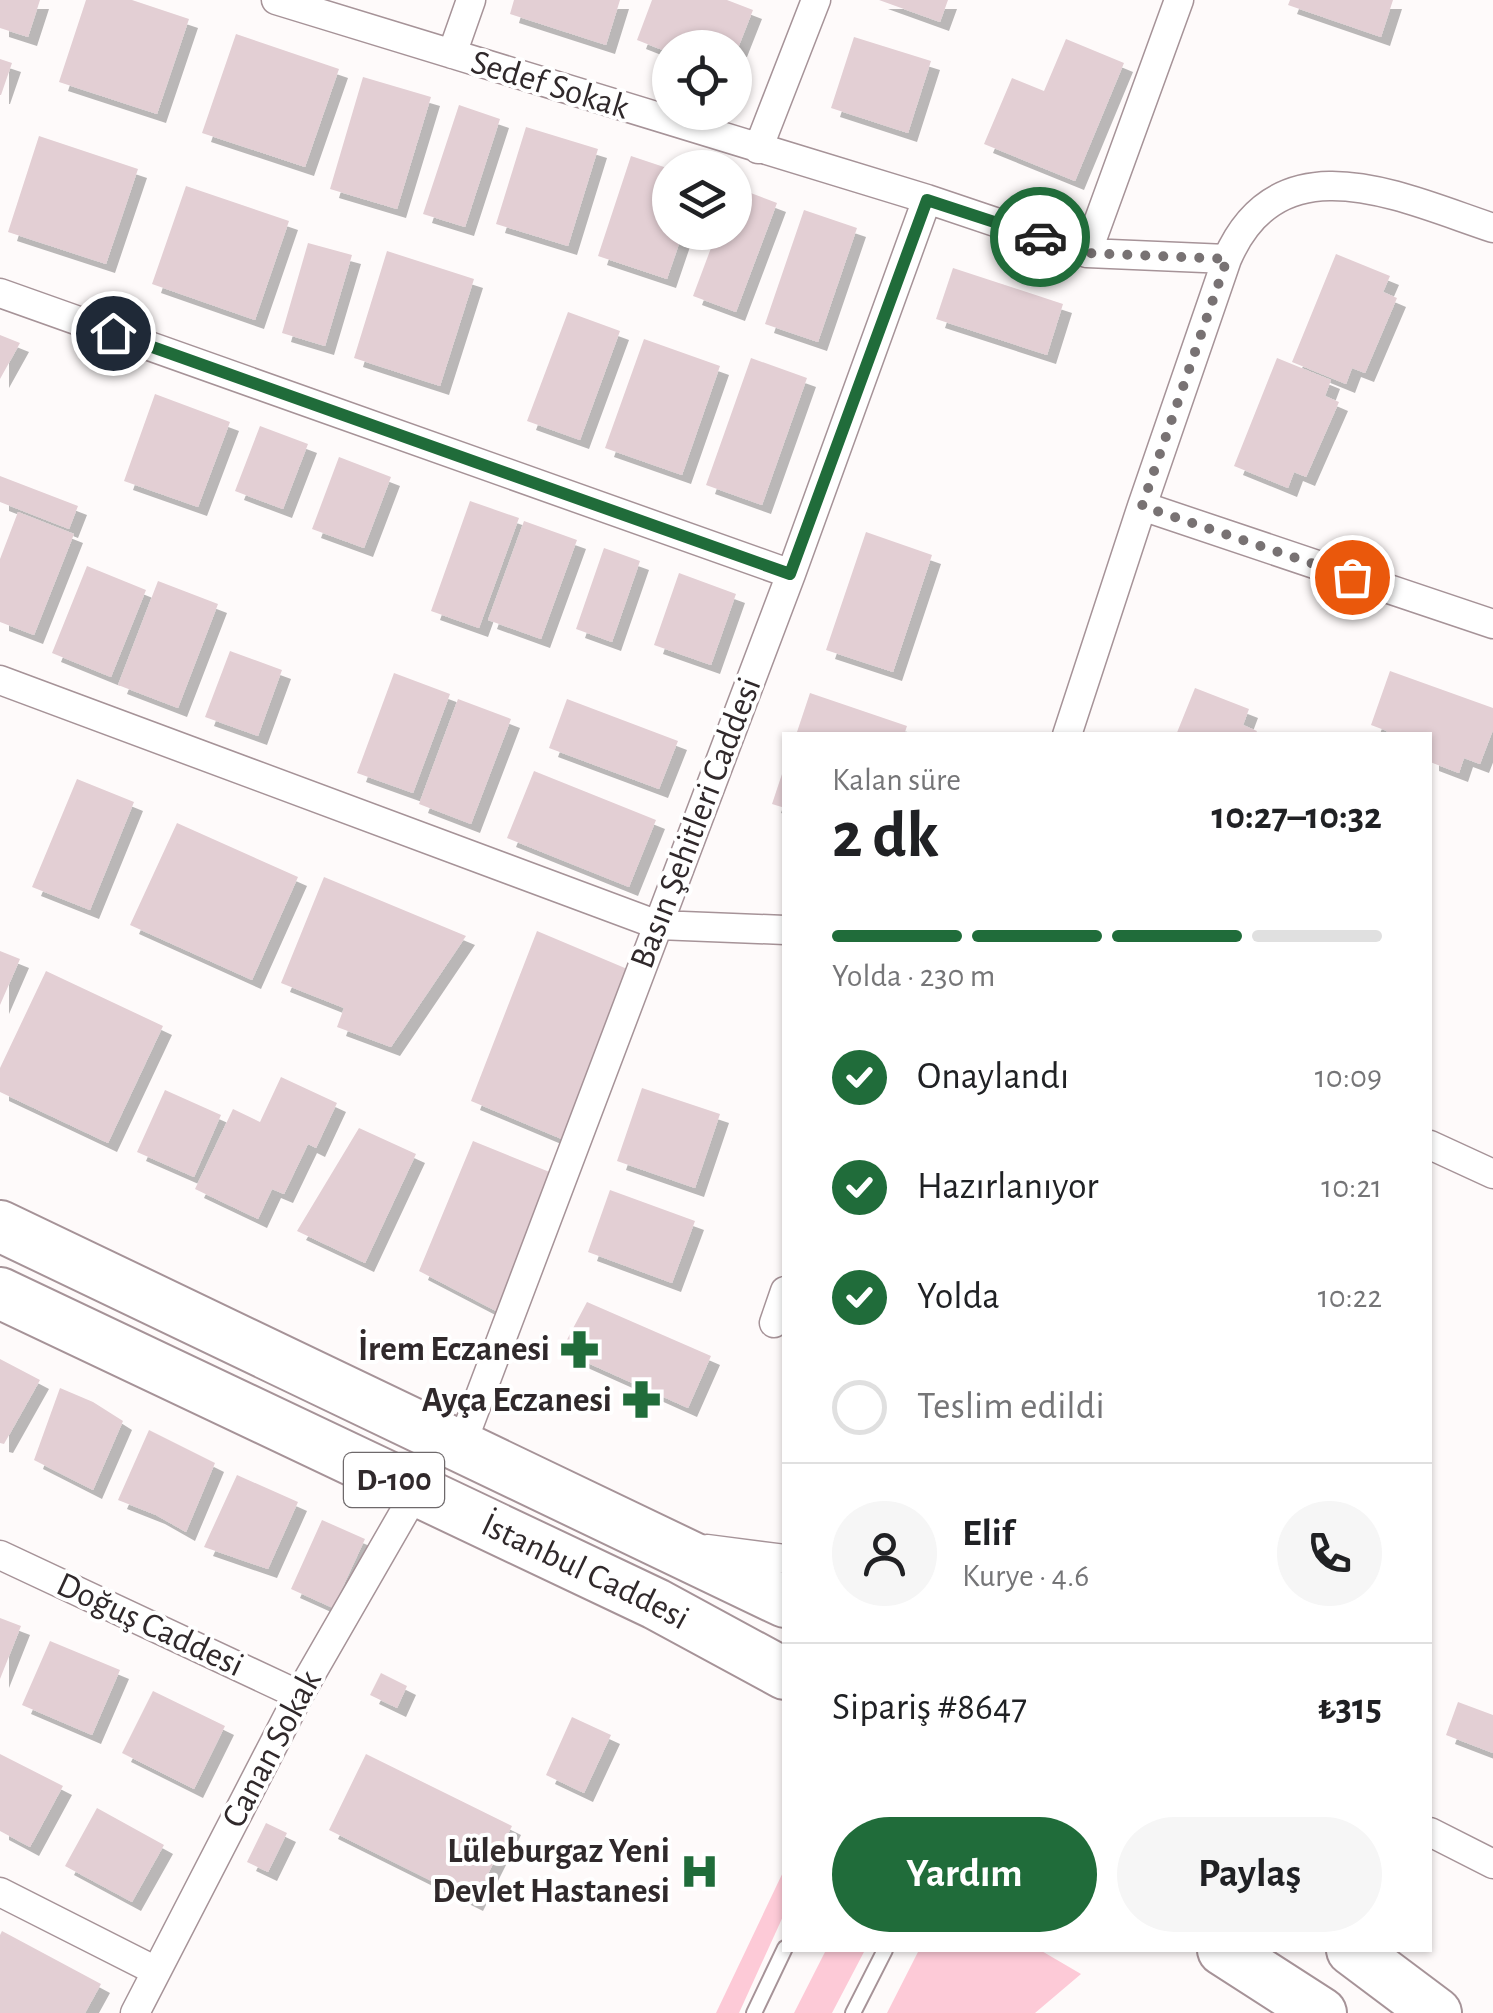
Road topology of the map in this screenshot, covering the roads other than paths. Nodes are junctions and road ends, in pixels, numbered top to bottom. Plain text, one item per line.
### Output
1 (276, 0) edge
2 (470, 0) edge
3 (816, 0) edge
4 (1179, 0) edge
5 (452, 54) junction
6 (758, 149) junction
7 (927, 200) junction
8 (1493, 228) edge
9 (1087, 253) junction
10 (1227, 259) junction
11 (0, 293) edge
12 (1142, 506) junction
13 (790, 574) junction
14 (1493, 624) edge
15 (0, 680) edge
16 (1068, 732) edge
17 (658, 925) junction
18 (782, 930) edge
19 (1432, 1146) edge
20 (1493, 1174) edge
21 (0, 1226) edge
22 (0, 1293) edge
23 (782, 1299) edge
24 (774, 1322) dead end
25 (461, 1446) junction
26 (417, 1490) junction
27 (664, 1544) junction
28 (0, 1554) edge
29 (782, 1559) edge
30 (782, 1601) edge
31 (782, 1672) edge
32 (299, 1695) junction
33 (1432, 1833) edge
34 (1493, 1864) edge
35 (0, 1892) edge
36 (783, 1952) edge
37 (884, 1952) edge
38 (1225, 1952) edge
39 (1355, 1952) edge
40 (156, 1971) junction
41 (134, 2013) edge
42 (754, 2013) edge
43 (854, 2013) edge
44 (1321, 2013) edge
45 (1436, 2013) edge

1 - 5 street, Sedef Sokak
2 - 5 street
3 - 6 street
4 - 9 street
5 - 6 street, Sedef Sokak
6 - 7 street, Sedef Sokak
7 - 9 street, Sedef Sokak
7 - 13 street, Basın Şehitleri Caddesi
8 - 10 street
9 - 10 street, Sedef Sokak
10 - 12 street
11 - 13 street
12 - 14 street
12 - 16 street
13 - 17 street, Basın Şehitleri Caddesi
15 - 17 street
17 - 18 street
17 - 25 street, Basın Şehitleri Caddesi
19 - 20 street
21 - 25 highway, İstanbul Caddesi / D-100
22 - 26 highway, İstanbul Caddesi / D-100
23 - 24 street
25 - 27 highway, İstanbul Caddesi / D-100
26 - 31 highway, İstanbul Caddesi / D-100
26 - 32 street, Canan Sokak
27 - 29 street
27 - 30 highway, İstanbul Caddesi / D-100
28 - 32 street, Doğuş Caddesi
32 - 40 street, Canan Sokak
33 - 34 street
35 - 40 street
36 - 42 lane
37 - 43 lane
38 - 44 highway
39 - 45 highway
40 - 41 street, Canan Sokak

